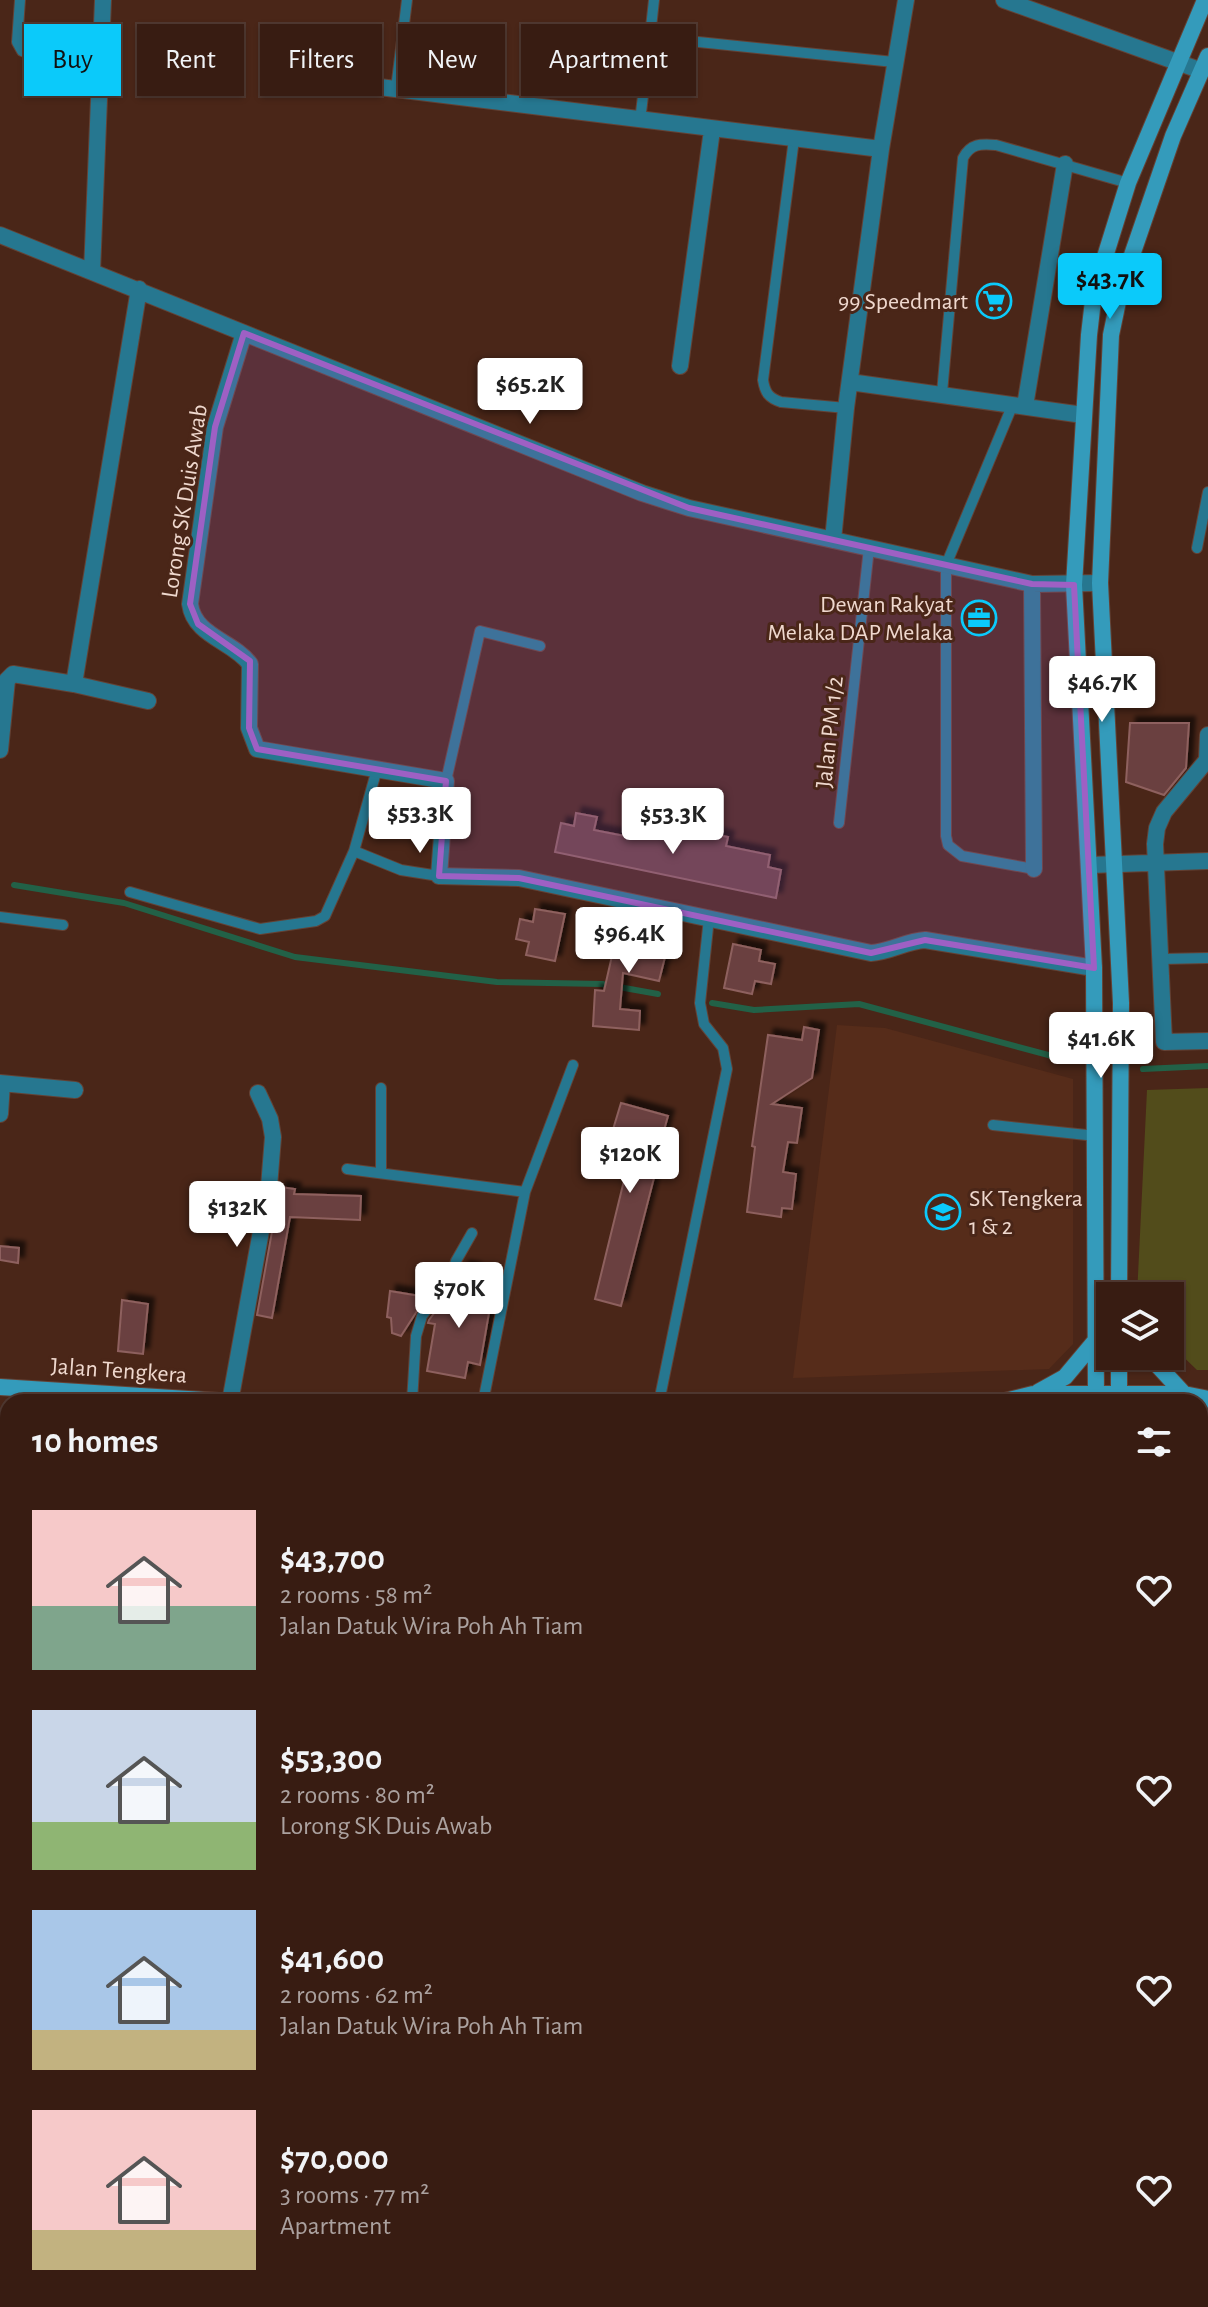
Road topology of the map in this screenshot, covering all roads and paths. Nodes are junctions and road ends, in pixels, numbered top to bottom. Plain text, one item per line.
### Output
1 (20, 0) edge
2 (103, 0) edge
3 (407, 0) edge
4 (654, 0) edge
5 (906, 0) edge
6 (1004, 0) edge
7 (1205, 0) edge
8 (102, 24) edge
9 (651, 24) edge
10 (696, 42) edge
11 (24, 52) edge
12 (894, 62) junction
13 (1178, 62) junction
14 (1205, 64) edge
15 (382, 87) edge
16 (396, 89) junction
17 (99, 96) edge
18 (643, 96) edge
19 (640, 121) junction
20 (712, 130) junction
21 (794, 139) junction
22 (881, 149) junction
23 (1065, 164) junction
24 (1128, 183) junction
25 (0, 235) edge
26 (92, 272) junction
27 (139, 289) junction
28 (244, 333) junction
29 (680, 366) dead end
30 (850, 382) junction
31 (942, 393) junction
32 (1019, 405) junction
33 (846, 408) junction
34 (1083, 415) junction
35 (1208, 492) edge
36 (833, 540) junction
37 (869, 548) junction
38 (1197, 548) dead end
39 (946, 565) junction
40 (1100, 583) junction
41 (1032, 584) junction
42 (1074, 585) junction
43 (540, 646) dead end
44 (74, 684) junction
45 (148, 701) dead end
46 (1208, 735) edge
47 (0, 750) edge
48 (1208, 760) edge
49 (377, 769) junction
50 (446, 781) junction
51 (839, 823) dead end
52 (354, 851) junction
53 (1208, 861) edge
54 (1156, 862) junction
55 (1115, 864) junction
56 (1090, 865) junction
57 (1034, 869) joint
58 (439, 876) junction
59 (130, 892) dead end
60 (0, 917) edge
61 (709, 918) junction
62 (63, 925) dead end
63 (1208, 958) edge
64 (1161, 959) junction
65 (1094, 968) junction
66 (1208, 1041) edge
67 (573, 1065) dead end
68 (1, 1084) edge
69 (381, 1088) dead end
70 (75, 1090) dead end
71 (258, 1093) dead end
72 (0, 1114) edge
73 (993, 1125) dead end
74 (1096, 1136) junction
75 (347, 1169) dead end
76 (381, 1172) junction
77 (525, 1192) junction
78 (472, 1233) dead end
79 (1096, 1282) edge
80 (1119, 1282) edge
81 (1096, 1340) edge
82 (1096, 1370) edge
83 (1119, 1370) edge
84 (1162, 1370) edge
85 (0, 1387) edge
86 (108, 1394) edge
87 (233, 1394) edge
88 (412, 1394) edge
89 (485, 1394) edge
90 (661, 1394) edge
91 (1033, 1394) edge
92 (1096, 1394) edge
93 (1119, 1394) edge
94 (1184, 1394) edge

1 - 11 lane
2 - 8 street
3 - 16 lane
4 - 9 lane
5 - 12 street
6 - 13 street
7 - 13 street
10 - 12 lane
12 - 22 street
13 - 14 street
13 - 24 street
14 - 40 street
15 - 16 street
16 - 19 street
17 - 26 street
18 - 19 lane
19 - 20 street
20 - 21 street
20 - 29 street
21 - 22 street
21 - 33 lane
22 - 30 street
23 - 24 lane
23 - 31 lane
23 - 32 street
24 - 34 street
25 - 26 street
26 - 27 street
27 - 28 street
27 - 44 street
28 - 36 street
28 - 49 street, Lorong SK Duis Awab
30 - 31 street
30 - 33 street
31 - 32 street
32 - 34 street
32 - 39 lane
33 - 36 street
34 - 42 street
35 - 38 lane
36 - 37 street
37 - 39 street
37 - 51 lane, Jalan PM 1/2
39 - 41 street
39 - 57 lane
40 - 42 street
40 - 55 street
41 - 42 street
41 - 57 street
42 - 56 street
43 - 50 lane
44 - 45 street
44 - 47 street
46 - 48 street
48 - 54 street
49 - 50 street, Lorong SK Duis Awab
49 - 52 lane
50 - 58 street
52 - 58 lane
52 - 59 lane
53 - 54 street
54 - 55 street
54 - 64 street
55 - 56 street
55 - 80 street
56 - 65 street
58 - 61 street
60 - 62 lane
61 - 65 street
61 - 90 lane
63 - 64 lane
64 - 66 street
65 - 74 street
67 - 77 lane
68 - 70 street
68 - 72 street
69 - 76 lane
71 - 87 street
73 - 74 lane
74 - 79 street
75 - 76 lane
76 - 77 lane
77 - 89 lane
78 - 88 lane
81 - 91 street
82 - 92 street
83 - 93 street
84 - 94 street
85 - 86 street, Jalan Tengkera

